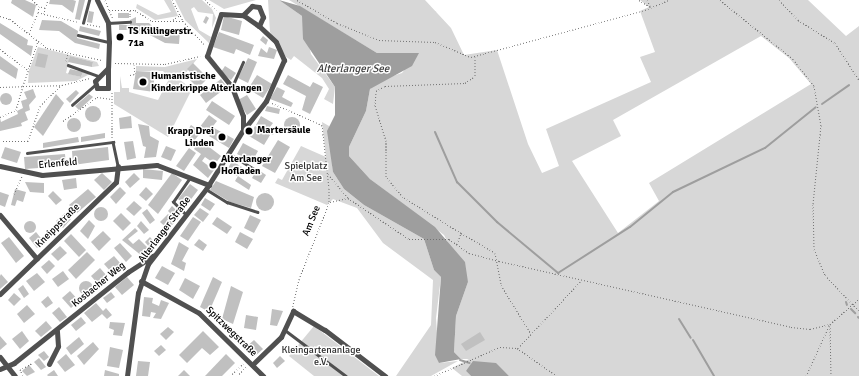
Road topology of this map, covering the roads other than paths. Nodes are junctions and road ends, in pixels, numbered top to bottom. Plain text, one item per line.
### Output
1 (89, 0) edge
2 (97, 0) edge
3 (243, 15) junction
4 (130, 22) road end
5 (82, 23) road end
6 (108, 26) junction
7 (260, 26) junction
8 (78, 34) road end
9 (109, 42) junction
10 (243, 62) dead end
11 (68, 65) road end
12 (108, 68) junction
13 (98, 74) junction
14 (96, 85) junction
15 (232, 87) junction
16 (72, 105) dead end
17 (244, 130) junction
18 (27, 153) dead end
19 (230, 154) junction
20 (0, 166) edge
21 (118, 166) junction
22 (254, 169) dead end
23 (191, 177) junction
24 (207, 187) junction
25 (257, 212) dead end
26 (0, 215) edge
27 (186, 215) junction
28 (154, 256) junction
29 (36, 259) junction
30 (142, 281) junction
31 (0, 294) edge
32 (285, 330) junction
33 (57, 331) junction
34 (0, 357) edge
35 (49, 364) dead end
36 (253, 364) junction
37 (7, 366) junction
38 (0, 368) edge
39 (15, 376) edge
40 (127, 376) edge
41 (264, 376) edge
42 (346, 376) edge
43 (385, 376) edge

1 - 5 lane
2 - 6 street
3 - 7 street, Alterlanger Straße
3 - 7 street
3 - 15 street
4 - 6 lane
6 - 9 street
7 - 17 street, Alterlanger Straße
8 - 9 lane
9 - 12 street
10 - 15 lane
11 - 13 lane
12 - 13 street
12 - 14 street
13 - 14 street
14 - 16 lane
15 - 17 street
17 - 19 street, Alterlanger Straße
18 - 21 lane, Erlenfeld
19 - 22 lane
19 - 24 street, Alterlanger Straße
20 - 21 street, Erlenfeld
21 - 23 street, Erlenfeld
21 - 29 street, Kneippstraße
23 - 24 street, Erlenfeld
23 - 27 lane
24 - 25 lane
24 - 27 street, Alterlanger Straße
26 - 29 street
27 - 28 street, Alterlanger Straße
28 - 30 street, Alterlanger Straße
28 - 33 street, Kosbacher Weg
29 - 31 street, Kneippstraße
30 - 36 street, Spitzwegstraße
30 - 40 street, Alterlanger Straße
32 - 36 street
32 - 42 lane
32 - 43 street
33 - 35 street
33 - 37 street, Kosbacher Weg
34 - 37 street
36 - 41 street, Spitzwegstraße
37 - 38 street, Kosbacher Weg
37 - 39 street

